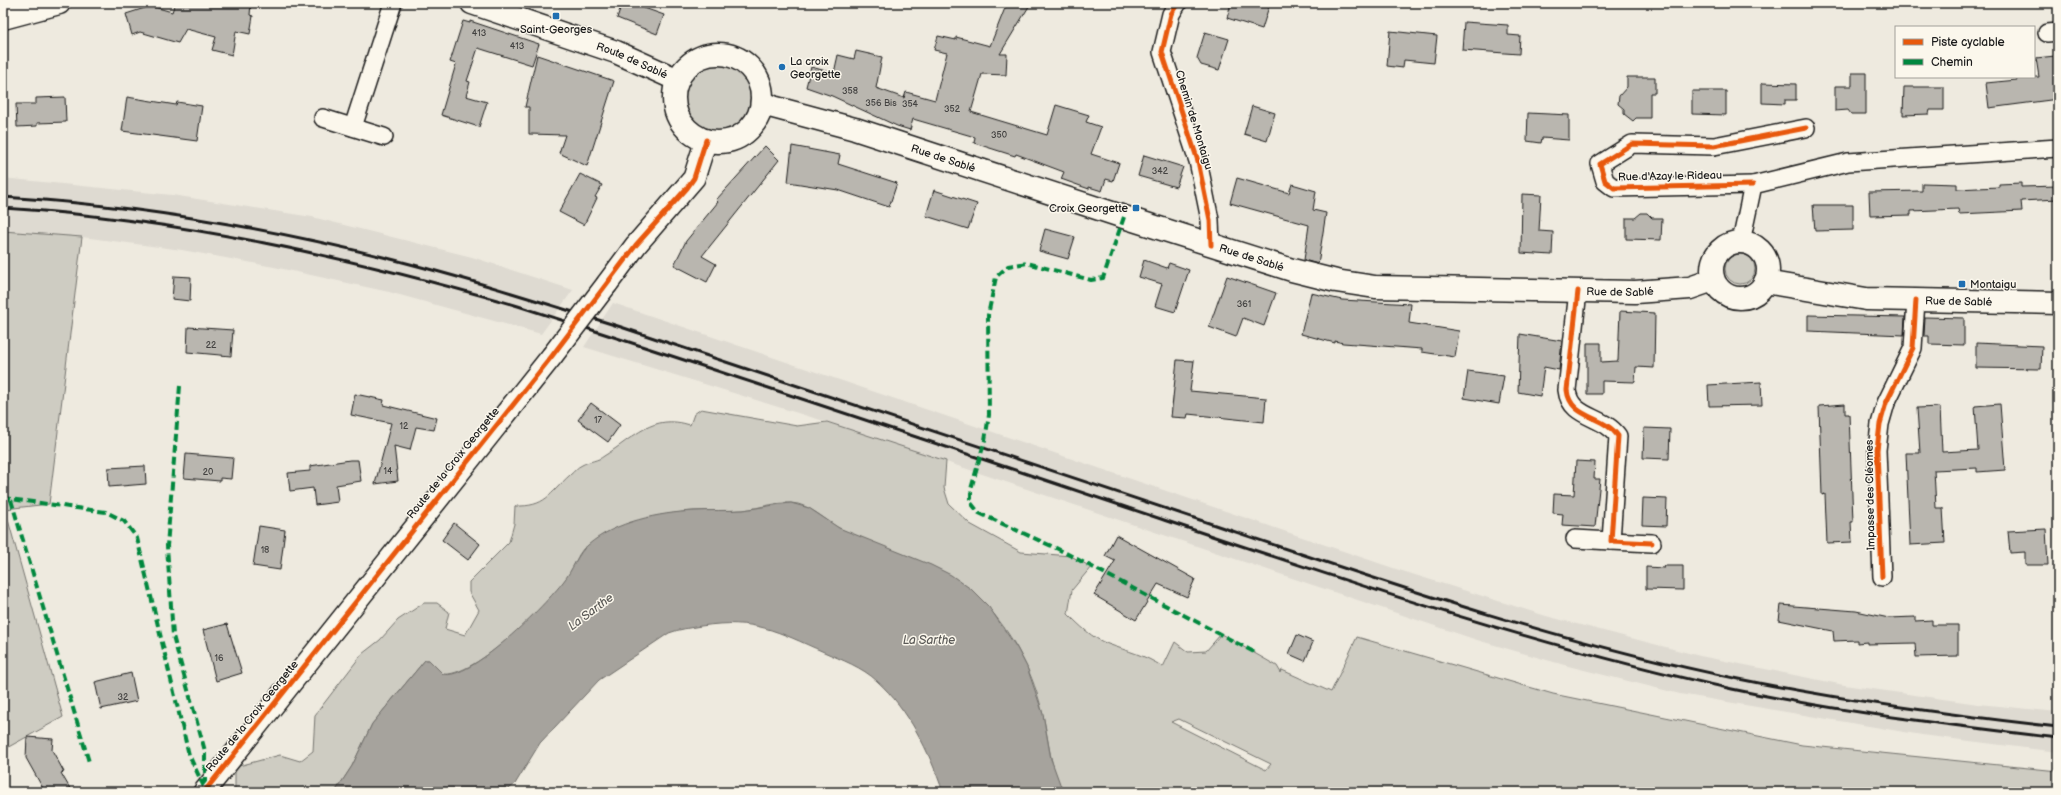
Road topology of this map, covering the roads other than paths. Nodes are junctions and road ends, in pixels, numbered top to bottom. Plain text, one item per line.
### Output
1 (59, 3) edge
2 (393, 3) edge
3 (472, 3) edge
4 (1178, 3) edge
5 (3, 18) edge
6 (678, 80) junction
7 (762, 102) junction
8 (323, 118) dead end
9 (353, 126) junction
10 (1806, 128) dead end
11 (384, 137) dead end
12 (706, 140) junction
13 (2058, 148) edge
14 (1753, 185) junction
15 (1741, 242) junction
16 (1211, 245) junction
17 (1713, 280) junction
18 (1765, 282) junction
19 (1578, 291) junction
20 (1916, 300) junction
21 (2058, 303) edge
22 (1575, 539) dead end
23 (1611, 541) junction
24 (1652, 543) dead end
25 (1882, 577) dead end
26 (205, 791) edge

1 - 5 main road
2 - 9 street
3 - 6 main road, Route de Sablé
4 - 16 street, Chemin de Montaigu
6 - 7 main road
6 - 12 main road
7 - 12 main road
7 - 16 main road, Rue de Sablé
8 - 9 street
9 - 11 street
10 - 14 street, Rue d'Azay le Rideau
12 - 26 street, Route de la Croix Georgette, bridge
13 - 14 street, Rue d'Azay le Rideau
14 - 15 street
15 - 17 main road
15 - 18 main road
16 - 19 main road, Rue de Sablé
17 - 18 main road
17 - 19 main road, Rue de Sablé
18 - 20 main road, Rue de Sablé
19 - 23 street
20 - 21 main road, Rue de Sablé
20 - 25 street, Impasse des Cléomes
22 - 23 street
23 - 24 street

